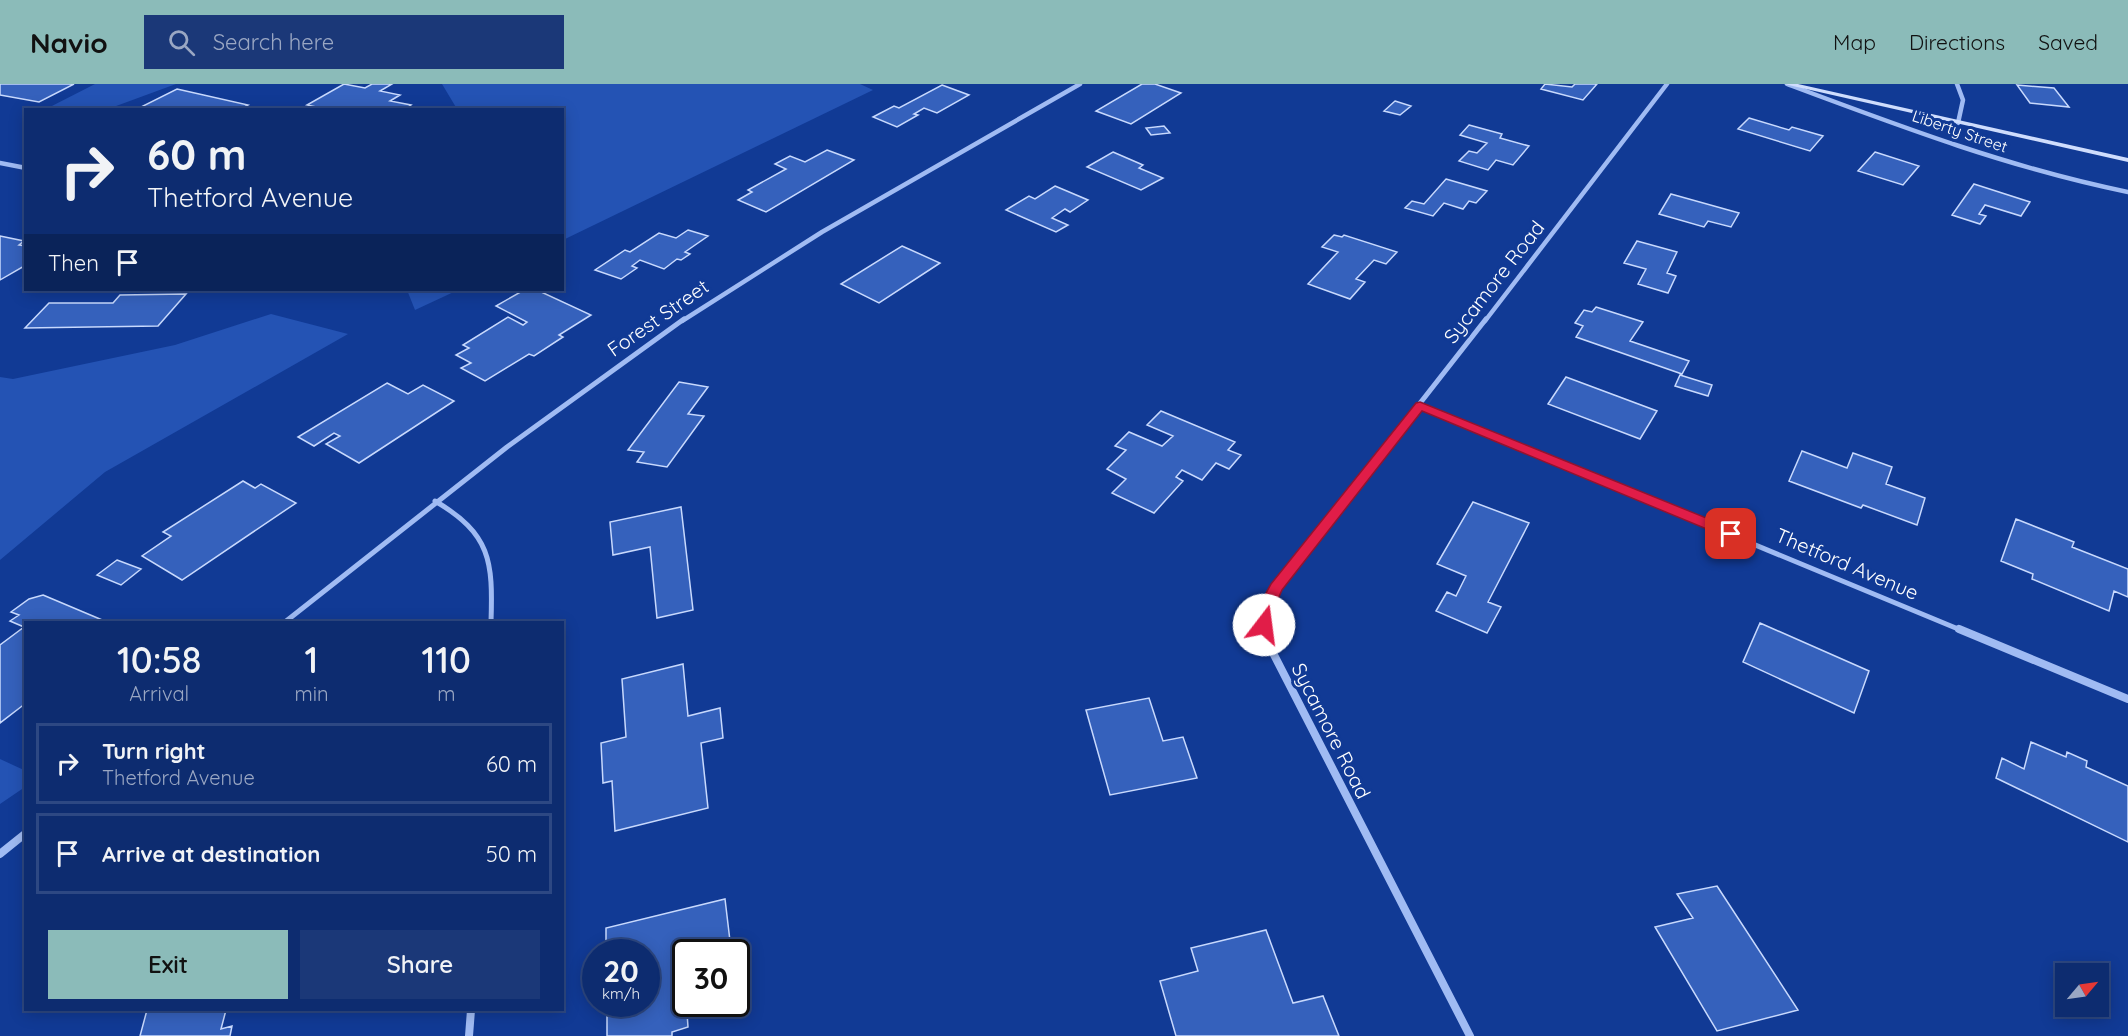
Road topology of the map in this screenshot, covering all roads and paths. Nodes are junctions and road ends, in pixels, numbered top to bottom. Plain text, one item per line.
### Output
1 (1080, 84) edge
2 (1668, 84) edge
3 (1788, 84) edge
4 (1957, 84) edge
5 (1958, 123) junction
6 (2128, 160) edge
7 (0, 164) edge
8 (24, 168) edge
9 (2128, 192) edge
10 (1420, 406) junction
11 (435, 501) junction
12 (286, 621) edge
13 (491, 621) edge
14 (2128, 699) edge
15 (24, 835) edge
16 (0, 854) edge
17 (471, 1011) edge
18 (469, 1036) edge
19 (1470, 1036) edge

1 - 11 street, Forest Street
2 - 10 street, Sycamore Road
3 - 5 main road, Liberty Street
3 - 9 street, Liberty Street
4 - 5 street
5 - 6 main road, Liberty Street
7 - 8 street
10 - 14 street, Thetford Avenue
10 - 19 street, Sycamore Road
11 - 12 street, Forest Street
11 - 13 street
15 - 16 street
17 - 18 street

